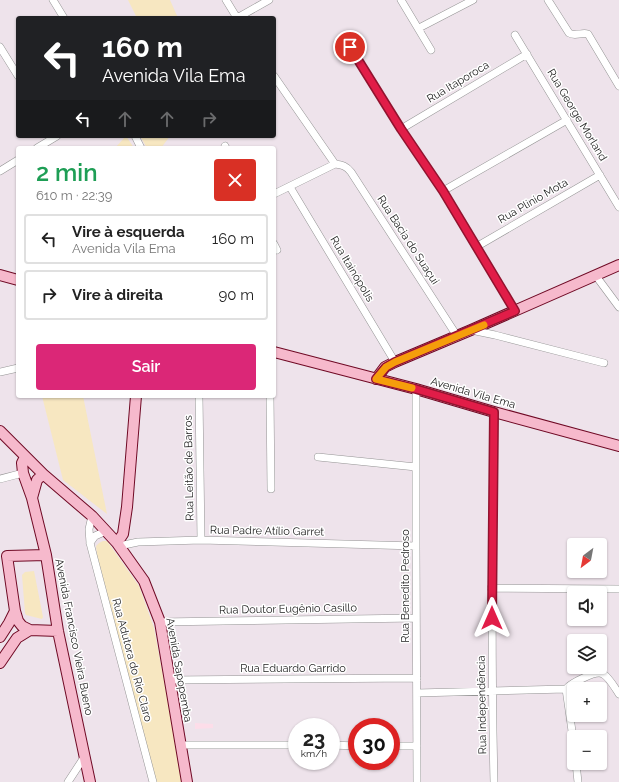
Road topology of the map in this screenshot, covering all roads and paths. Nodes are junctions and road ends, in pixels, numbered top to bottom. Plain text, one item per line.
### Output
1 (53, 0) edge
2 (226, 0) edge
3 (269, 0) edge
4 (401, 0) edge
5 (473, 0) edge
6 (548, 0) edge
7 (63, 16) edge
8 (236, 16) edge
9 (241, 16) edge
10 (418, 28) junction
11 (516, 35) dead end
12 (0, 47) edge
13 (350, 47) dead end
14 (431, 50) dead end
15 (527, 54) junction
16 (16, 73) edge
17 (276, 79) edge
18 (619, 86) edge
19 (567, 120) junction
20 (401, 129) junction
21 (53, 138) edge
22 (40, 146) edge
23 (16, 161) edge
24 (335, 164) junction
25 (0, 171) edge
26 (600, 175) junction
27 (290, 187) junction
28 (443, 191) junction
29 (276, 193) edge
30 (619, 207) edge
31 (476, 247) junction
32 (619, 265) edge
33 (0, 275) edge
34 (596, 276) junction
35 (16, 279) edge
36 (619, 306) edge
37 (515, 311) junction
38 (472, 330) junction
39 (457, 336) junction
40 (276, 353) edge
41 (395, 362) junction
42 (604, 363) dead end
43 (16, 368) edge
44 (0, 372) edge
45 (376, 379) junction
46 (416, 389) junction
47 (136, 398) edge
48 (199, 398) edge
49 (270, 398) edge
50 (494, 412) junction
51 (0, 431) edge
52 (619, 446) edge
53 (25, 456) junction
54 (318, 457) dead end
55 (416, 467) junction
56 (23, 474) junction
57 (43, 474) junction
58 (0, 479) edge
59 (271, 489) dead end
60 (32, 498) junction
61 (92, 516) junction
62 (106, 531) junction
63 (201, 540) junction
64 (90, 543) junction
65 (118, 544) junction
66 (416, 546) junction
67 (46, 554) junction
68 (4, 556) edge
69 (492, 588) junction
70 (619, 590) edge
71 (15, 611) junction
72 (416, 618) junction
73 (160, 622) junction
74 (30, 630) junction
75 (58, 631) junction
76 (0, 637) edge
77 (0, 663) edge
78 (417, 678) junction
79 (170, 680) junction
80 (617, 685) edge
81 (566, 689) junction
82 (492, 691) junction
83 (417, 693) junction
84 (619, 694) edge
85 (572, 730) edge
86 (181, 745) junction
87 (288, 745) edge
88 (400, 746) edge
89 (417, 746) junction
90 (85, 756) junction
91 (577, 770) edge
92 (68, 782) edge
93 (90, 782) edge
94 (153, 782) edge
95 (187, 782) edge
96 (418, 782) edge
97 (494, 782) edge
98 (578, 782) edge

1 - 7 street
2 - 8 street
3 - 9 street
4 - 10 street
5 - 10 street
6 - 18 street
10 - 14 street
11 - 15 street, Rua George Morland
12 - 16 street
13 - 20 street
15 - 19 street, Rua George Morland
15 - 20 street, Rua Itaporoca
17 - 24 street
19 - 26 street, Rua George Morland
19 - 28 street
20 - 28 street
21 - 22 street
23 - 25 street
24 - 27 street
24 - 39 street, Rua Bacia do Suaçui
26 - 30 street, Rua George Morland
26 - 31 street, Rua Plinio Mota
27 - 29 street
27 - 41 street, Rua Itainópolis
28 - 31 street
31 - 37 street
32 - 34 main road
33 - 35 main road
34 - 36 street
34 - 37 main road
37 - 38 main road
38 - 39 main road
38 - 42 street
39 - 41 main road
40 - 45 main road, Avenida Vila Ema
41 - 45 main road
43 - 44 street
45 - 46 main road, Avenida Vila Ema
46 - 50 main road, Avenida Vila Ema
46 - 55 street, Rua Benedito Pedroso
47 - 65 main road
48 - 63 street, Rua Leitão de Barros
49 - 59 street
50 - 52 main road, Avenida Vila Ema
50 - 69 street, Rua Independência
51 - 53 main road, Avenida Sapopemba
53 - 56 main road, Avenida Francisco Vieira Bueno
53 - 57 main road, Avenida Sapopemba
54 - 55 street
55 - 66 street, Rua Benedito Pedroso
56 - 58 street
56 - 60 main road, Avenida Francisco Vieira Bueno
57 - 60 main road
57 - 61 main road, Avenida Sapopemba
60 - 67 main road, Avenida Francisco Vieira Bueno
61 - 62 main road, Avenida Sapopemba
61 - 64 street, Rua Adutora do Rio Claro
62 - 64 street
62 - 65 main road, Avenida Sapopemba
63 - 65 street, Rua Padre Atílio Garret
63 - 66 street, Rua Padre Atílio Garret
64 - 94 street, Rua Adutora do Rio Claro
65 - 73 main road, Avenida Sapopemba
66 - 72 street, Rua Benedito Pedroso
67 - 68 main road
67 - 75 main road, Avenida Francisco Vieira Bueno
68 - 71 main road
69 - 70 street
69 - 82 street, Rua Independência
71 - 74 main road
71 - 76 main road
72 - 73 street, Rua Doutor Eugênio Casillo
72 - 78 street, Rua Benedito Pedroso
73 - 79 main road, Avenida Sapopemba
74 - 75 main road
74 - 77 main road
75 - 90 main road, Avenida Francisco Vieira Bueno
78 - 79 street, Rua Eduardo Garrido
78 - 83 street, Rua Benedito Pedroso
79 - 86 main road, Avenida Sapopemba
80 - 81 street
80 - 84 street
81 - 82 street
81 - 85 street
82 - 83 street
82 - 97 street, Rua Independência
83 - 89 street, Rua Benedito Pedroso
86 - 87 street
86 - 95 main road, Avenida Sapopemba
88 - 89 street
89 - 96 street, Rua Benedito Pedroso
90 - 92 street
90 - 93 main road, Avenida Francisco Vieira Bueno
91 - 98 street

